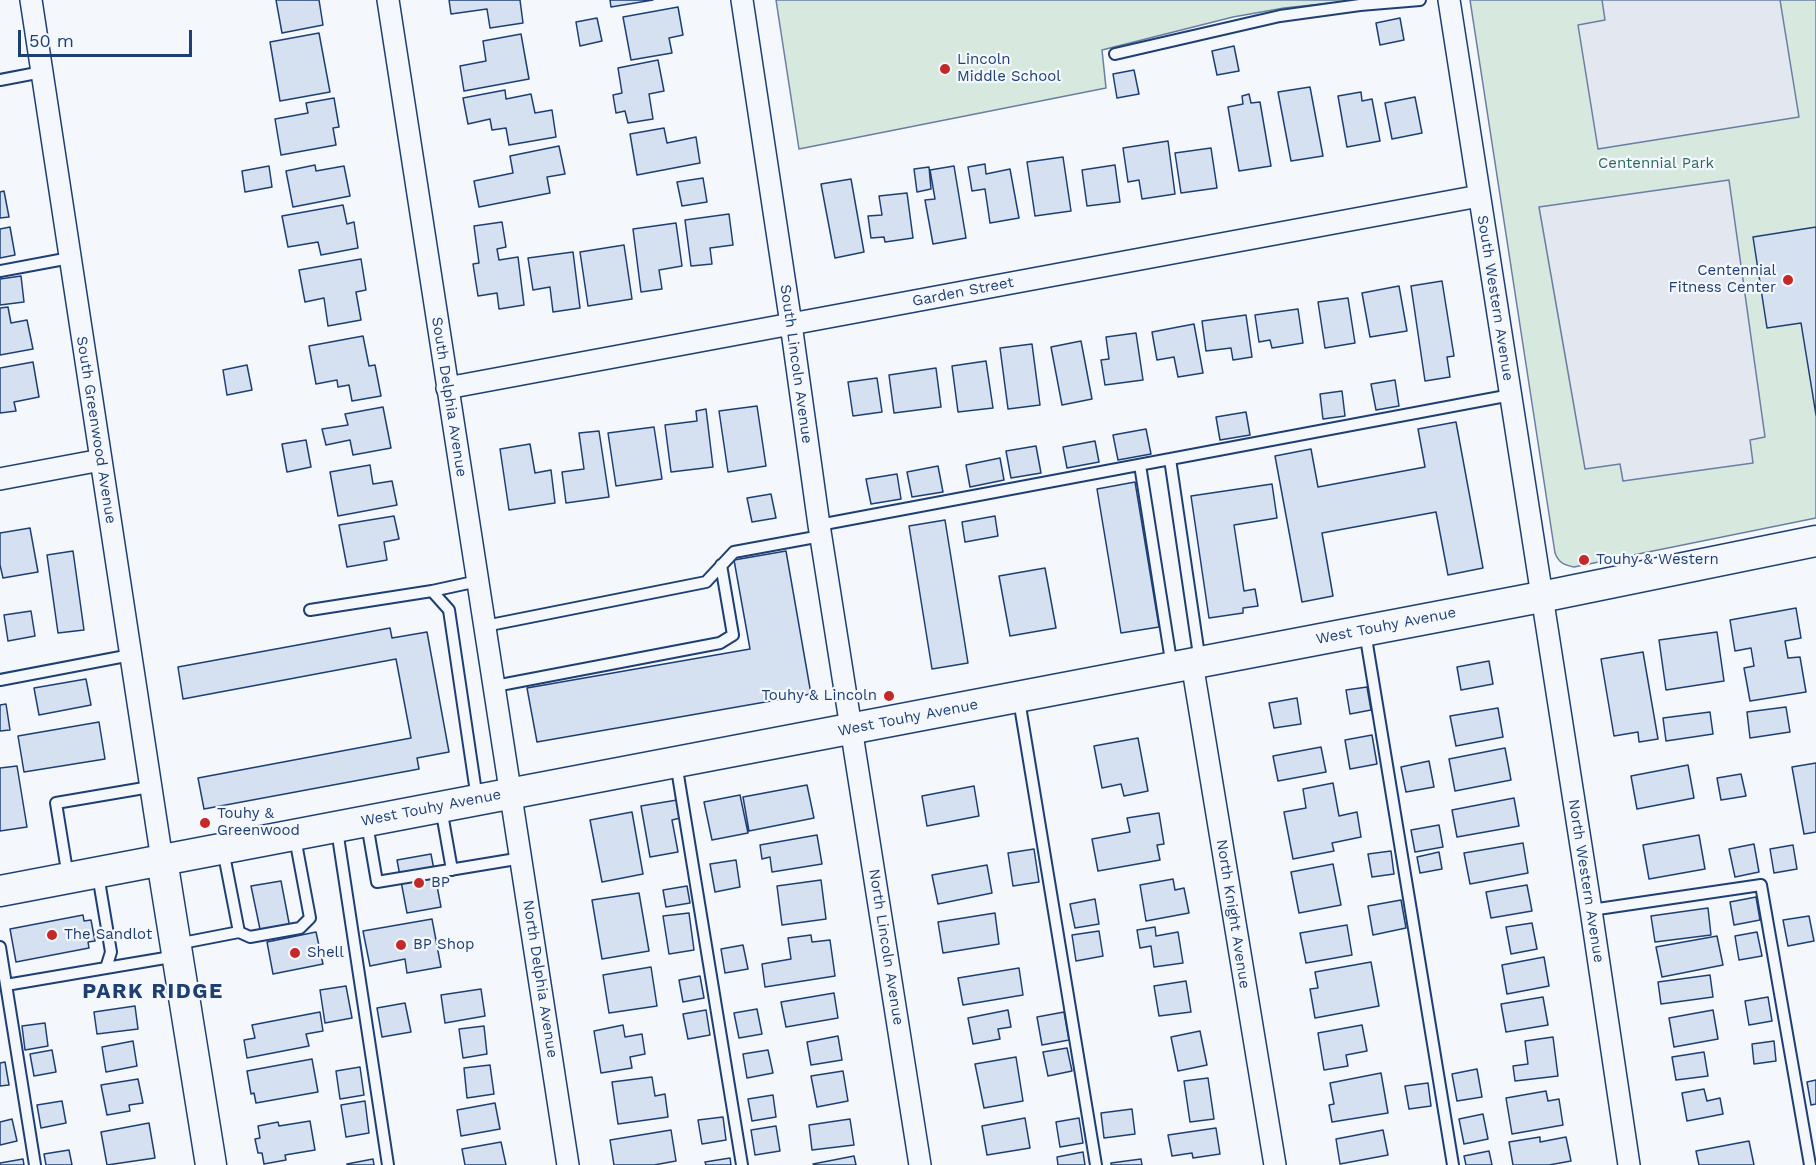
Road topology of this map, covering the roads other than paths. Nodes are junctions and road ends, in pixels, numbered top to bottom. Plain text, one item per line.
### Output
1 (31, 0) edge
2 (388, 0) edge
3 (742, 0) edge
4 (1420, 0) edge
5 (1449, 0) edge
6 (1115, 54) dead end
7 (42, 72) junction
8 (0, 81) edge
9 (1479, 196) junction
10 (70, 258) junction
11 (0, 271) edge
12 (791, 324) junction
13 (447, 388) junction
14 (1511, 396) junction
15 (1170, 459) junction
16 (101, 460) junction
17 (1140, 465) junction
18 (0, 479) edge
19 (820, 530) junction
20 (1816, 541) edge
21 (722, 565) junction
22 (478, 581) junction
23 (432, 591) junction
24 (1542, 597) junction
25 (310, 610) dead end
26 (485, 626) junction
27 (1365, 630) junction
28 (131, 655) junction
29 (1188, 664) junction
30 (0, 680) edge
31 (495, 686) junction
32 (1019, 697) junction
33 (852, 728) junction
34 (676, 762) junction
35 (150, 787) junction
36 (512, 793) junction
37 (477, 800) junction
38 (441, 806) junction
39 (367, 821) junction
40 (336, 827) junction
41 (294, 834) junction
42 (223, 848) junction
43 (522, 858) junction
44 (162, 860) junction
45 (452, 870) junction
46 (97, 872) junction
47 (68, 878) junction
48 (0, 891) edge
49 (1592, 910) junction
50 (239, 932) junction
51 (0, 947) edge
52 (176, 950) junction
53 (106, 968) junction
54 (6, 985) junction
55 (35, 1165) edge
56 (211, 1165) edge
57 (388, 1165) edge
58 (568, 1165) edge
59 (742, 1165) edge
60 (920, 1165) edge
61 (1096, 1165) edge
62 (1275, 1165) edge
63 (1453, 1165) edge
64 (1629, 1165) edge
65 (1810, 1165) edge

1 - 7 street, South Greenwood Avenue
2 - 13 street, South Delphia Avenue
3 - 12 street, South Lincoln Avenue
4 - 6 lane
5 - 9 street, South Western Avenue
7 - 8 lane
7 - 10 street, South Greenwood Avenue
9 - 12 street, Garden Street
9 - 14 street, South Western Avenue
10 - 11 lane
10 - 16 street, South Greenwood Avenue
12 - 13 street, Garden Street
12 - 19 street, South Lincoln Avenue
13 - 22 street, South Delphia Avenue
14 - 15 lane
14 - 24 street, South Western Avenue
15 - 17 lane
15 - 29 lane
16 - 18 street
16 - 28 street, South Greenwood Avenue
17 - 19 lane
17 - 29 lane
19 - 21 lane
19 - 33 street, South Lincoln Avenue
20 - 24 main road, West Touhy Avenue
21 - 26 lane
21 - 31 lane
22 - 23 lane
22 - 26 street, South Delphia Avenue
23 - 25 lane
23 - 37 lane
24 - 27 main road, West Touhy Avenue
24 - 49 street, North Western Avenue
26 - 31 street, South Delphia Avenue
27 - 29 main road, West Touhy Avenue
27 - 63 lane
28 - 30 lane
28 - 35 street, South Greenwood Avenue
29 - 32 main road, West Touhy Avenue
29 - 62 street, North Knight Avenue
31 - 36 street, South Delphia Avenue
32 - 33 main road, West Touhy Avenue
32 - 61 lane
33 - 34 main road, West Touhy Avenue
33 - 60 street, North Lincoln Avenue
34 - 36 main road, West Touhy Avenue
34 - 59 lane
35 - 44 street, South Greenwood Avenue
35 - 47 lane
36 - 37 main road, West Touhy Avenue
36 - 43 street, North Delphia Avenue
37 - 38 main road, West Touhy Avenue
38 - 39 main road, West Touhy Avenue
38 - 45 lane
39 - 40 main road, West Touhy Avenue
39 - 45 lane
40 - 41 main road, West Touhy Avenue
40 - 57 lane
41 - 42 main road, West Touhy Avenue
41 - 50 lane
42 - 44 main road, West Touhy Avenue
42 - 50 lane
43 - 45 lane
43 - 58 street, North Delphia Avenue
44 - 46 main road, West Touhy Avenue
44 - 52 main road
46 - 47 main road, West Touhy Avenue
46 - 53 lane
47 - 48 main road, West Touhy Avenue
49 - 64 street, North Western Avenue
49 - 65 lane
50 - 52 lane
51 - 54 lane
52 - 53 lane
52 - 56 main road
53 - 54 lane
54 - 55 lane

